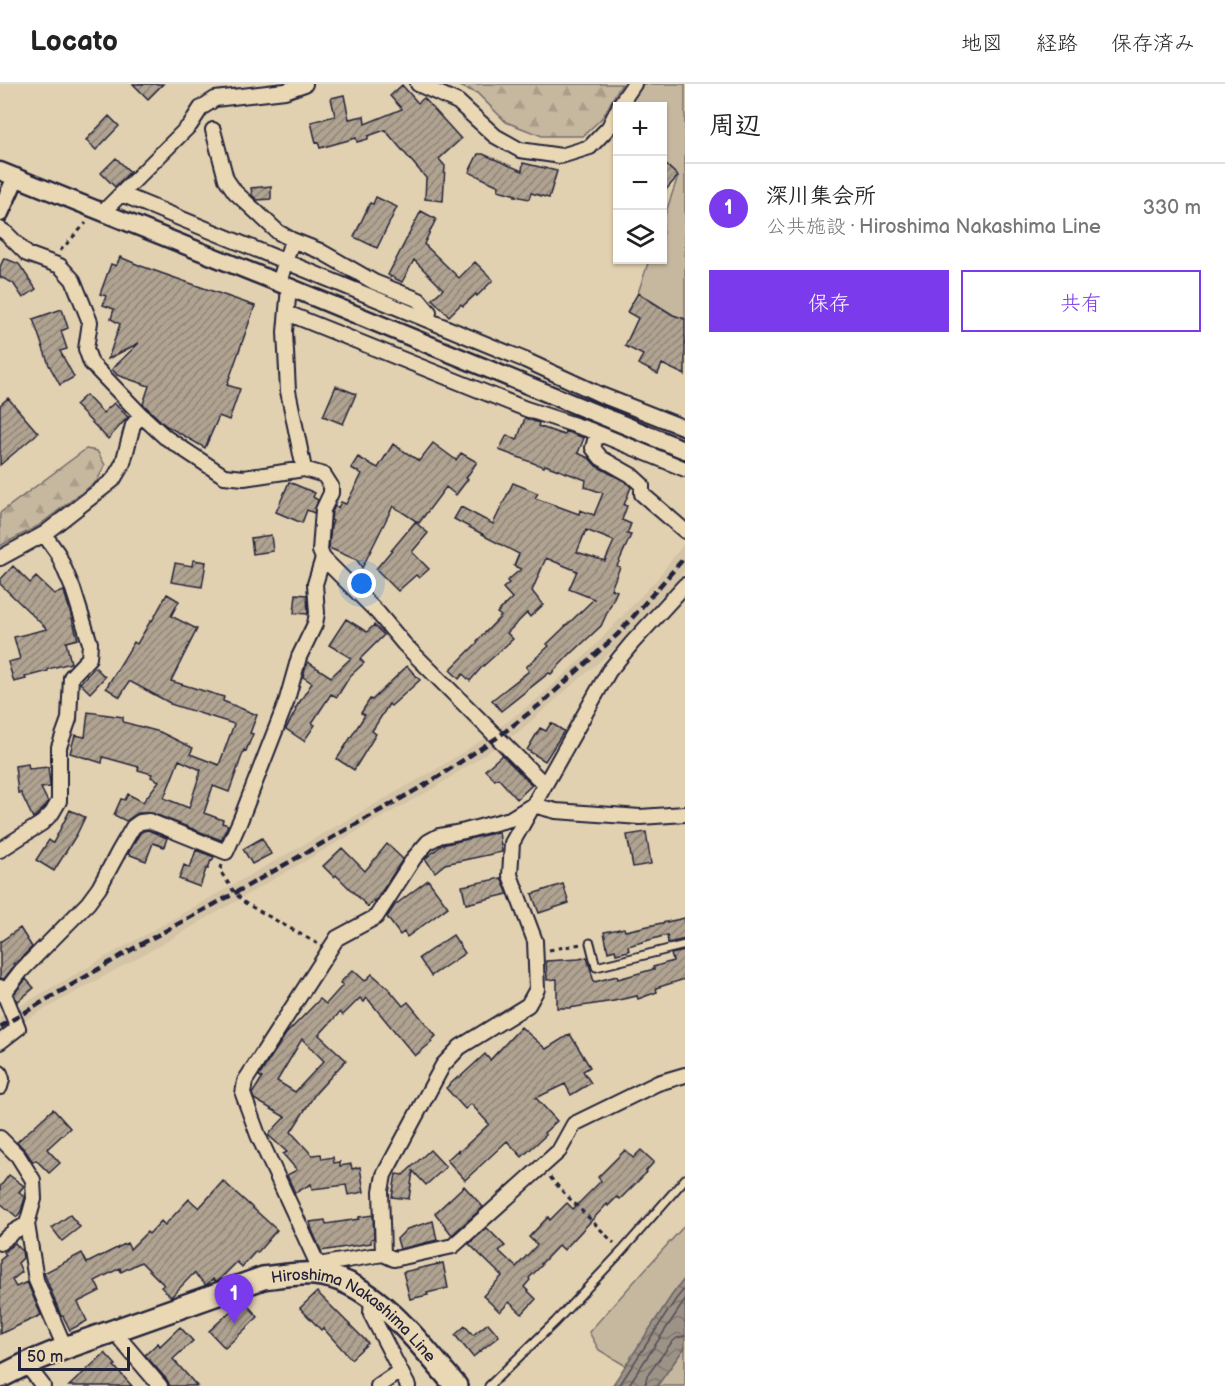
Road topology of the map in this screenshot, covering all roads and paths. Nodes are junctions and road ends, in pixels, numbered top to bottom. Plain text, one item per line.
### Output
1 (305, 84) edge
2 (418, 84) edge
3 (634, 84) edge
4 (622, 102) edge
5 (613, 119) edge
6 (213, 130) dead end
7 (8, 174) edge
8 (121, 194) junction
9 (0, 213) edge
10 (96, 216) junction
11 (0, 229) edge
12 (292, 240) junction
13 (57, 255) dead end
14 (284, 261) junction
15 (284, 285) junction
16 (287, 313) junction
17 (428, 320) junction
18 (141, 415) junction
19 (685, 428) edge
20 (597, 433) junction
21 (685, 450) edge
22 (304, 469) junction
23 (685, 469) edge
24 (685, 531) edge
25 (44, 534) junction
26 (0, 558) edge
27 (323, 558) junction
28 (685, 585) edge
29 (544, 784) junction
30 (533, 805) junction
31 (685, 813) edge
32 (0, 850) edge
33 (226, 852) junction
34 (590, 943) joint
35 (685, 945) edge
36 (329, 950) junction
37 (535, 953) junction
38 (2, 990) edge
39 (0, 1042) edge
40 (0, 1073) edge
41 (685, 1075) edge
42 (0, 1087) edge
43 (0, 1138) edge
44 (542, 1166) junction
45 (685, 1179) edge
46 (27, 1224) junction
47 (0, 1243) edge
48 (619, 1247) dead end
49 (383, 1254) junction
50 (317, 1269) junction
51 (372, 1297) junction
52 (117, 1330) junction
53 (65, 1348) junction
54 (26, 1364) junction
55 (400, 1371) junction
56 (0, 1377) edge
57 (43, 1386) edge
58 (160, 1386) edge
59 (378, 1386) edge
60 (408, 1386) edge
61 (456, 1386) edge
62 (489, 1386) edge

1 - 8 street
2 - 5 street
3 - 4 street
6 - 12 street
7 - 9 street
7 - 10 street
8 - 10 street
8 - 14 street
10 - 13 path
10 - 15 street
11 - 18 street
12 - 14 street
12 - 17 street
14 - 15 street
14 - 17 street
15 - 16 street
15 - 21 street
16 - 20 street
16 - 22 street
17 - 19 street
18 - 22 street
18 - 25 street
20 - 23 street
20 - 24 street
22 - 27 street
25 - 26 street
25 - 32 street
27 - 29 street
27 - 33 street
28 - 29 street
29 - 30 street
30 - 31 street
30 - 36 street
30 - 37 street
33 - 36 path
33 - 38 street
34 - 35 lane
34 - 37 path
36 - 50 street
37 - 49 street
38 - 39 street
40 - 42 street
41 - 44 street
43 - 46 street
44 - 48 path
44 - 49 street
45 - 62 lane
46 - 47 street
46 - 53 street
49 - 50 street
50 - 51 main road, Hiroshima Nakashima Line
50 - 52 main road, Hiroshima Nakashima Line
51 - 55 street
51 - 61 main road, Hiroshima Nakashima Line
52 - 53 main road, Hiroshima Nakashima Line
52 - 58 street
53 - 54 main road, Hiroshima Nakashima Line
54 - 56 main road, Hiroshima Nakashima Line
54 - 57 street
55 - 59 street
55 - 60 street

